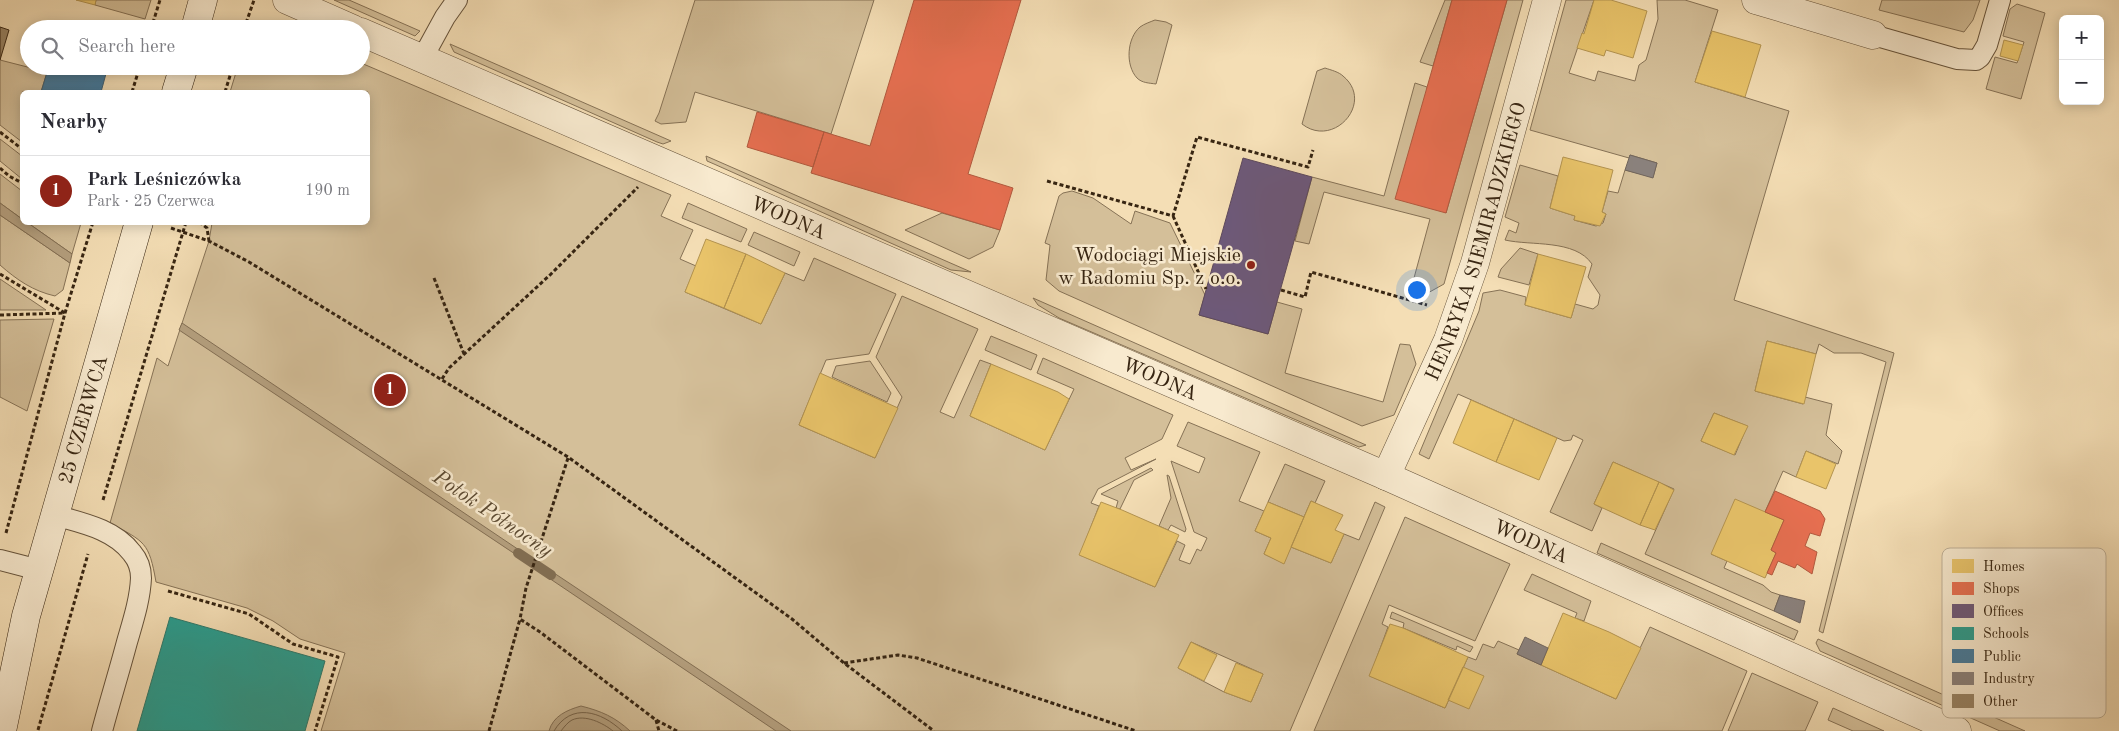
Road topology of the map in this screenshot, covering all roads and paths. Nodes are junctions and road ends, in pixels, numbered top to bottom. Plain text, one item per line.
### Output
1 (160, 0) edge
2 (204, 0) edge
3 (254, 0) edge
4 (287, 0) edge
5 (457, 0) edge
6 (1548, 0) edge
7 (1756, 0) edge
8 (2000, 0) edge
9 (154, 20) edge
10 (198, 20) edge
11 (247, 20) edge
12 (333, 20) edge
13 (1872, 35) joint
14 (370, 36) edge
15 (422, 59) junction
16 (137, 75) edge
17 (181, 75) edge
18 (230, 75) edge
19 (133, 90) edge
20 (177, 90) edge
21 (226, 90) edge
22 (0, 132) edge
23 (20, 147) edge
24 (1313, 150) dead end
25 (0, 168) edge
26 (1047, 180) dead end
27 (20, 182) edge
28 (640, 186) dead end
29 (1173, 216) junction
30 (92, 225) edge
31 (138, 225) edge
32 (185, 225) edge
33 (203, 225) edge
34 (170, 228) dead end
35 (183, 232) junction
36 (209, 241) junction
37 (0, 274) edge
38 (434, 278) dead end
39 (1206, 289) dead end
40 (1281, 290) dead end
41 (1432, 306) dead end
42 (65, 313) junction
43 (0, 314) edge
44 (464, 354) junction
45 (442, 379) junction
46 (568, 458) junction
47 (1386, 476) junction
48 (54, 515) junction
49 (95, 526) junction
50 (6, 536) dead end
51 (0, 560) edge
52 (39, 570) junction
53 (163, 590) dead end
54 (26, 616) junction
55 (520, 619) junction
56 (844, 663) junction
57 (0, 676) edge
58 (656, 720) junction
59 (2, 731) edge
60 (38, 731) edge
61 (102, 731) edge
62 (315, 731) edge
63 (489, 731) edge
64 (659, 731) edge
65 (677, 731) edge
66 (934, 731) edge
67 (1136, 731) edge
68 (1957, 731) edge

1 - 9 path
2 - 10 street
3 - 11 path
4 - 12 street
5 - 15 lane
6 - 47 street, HENRYKA SIEMIRADZKIEGO
7 - 13 street
8 - 13 lane
14 - 15 street, WODNA
15 - 47 street, WODNA
16 - 19 path
17 - 20 street
18 - 21 path
22 - 23 path
24 - 29 path
25 - 27 path
26 - 29 path
28 - 44 path
29 - 39 path
30 - 42 path
31 - 48 street, 25 CZERWCA
32 - 35 path
33 - 36 path
34 - 35 path
35 - 36 path
35 - 49 path
36 - 45 path
37 - 42 path
38 - 44 path
40 - 41 path
42 - 43 path
42 - 50 path
44 - 45 path
45 - 46 path
46 - 55 path
46 - 56 path
47 - 68 street, WODNA
48 - 49 lane
48 - 52 street, 25 CZERWCA
49 - 60 path
49 - 61 lane
51 - 52 lane
52 - 54 street, 25 CZERWCA
53 - 62 path
54 - 57 street, 25 CZERWCA
54 - 59 street, 25 CZERWCA
55 - 58 path
55 - 63 path
56 - 66 path
56 - 67 path
58 - 64 path
58 - 65 path

